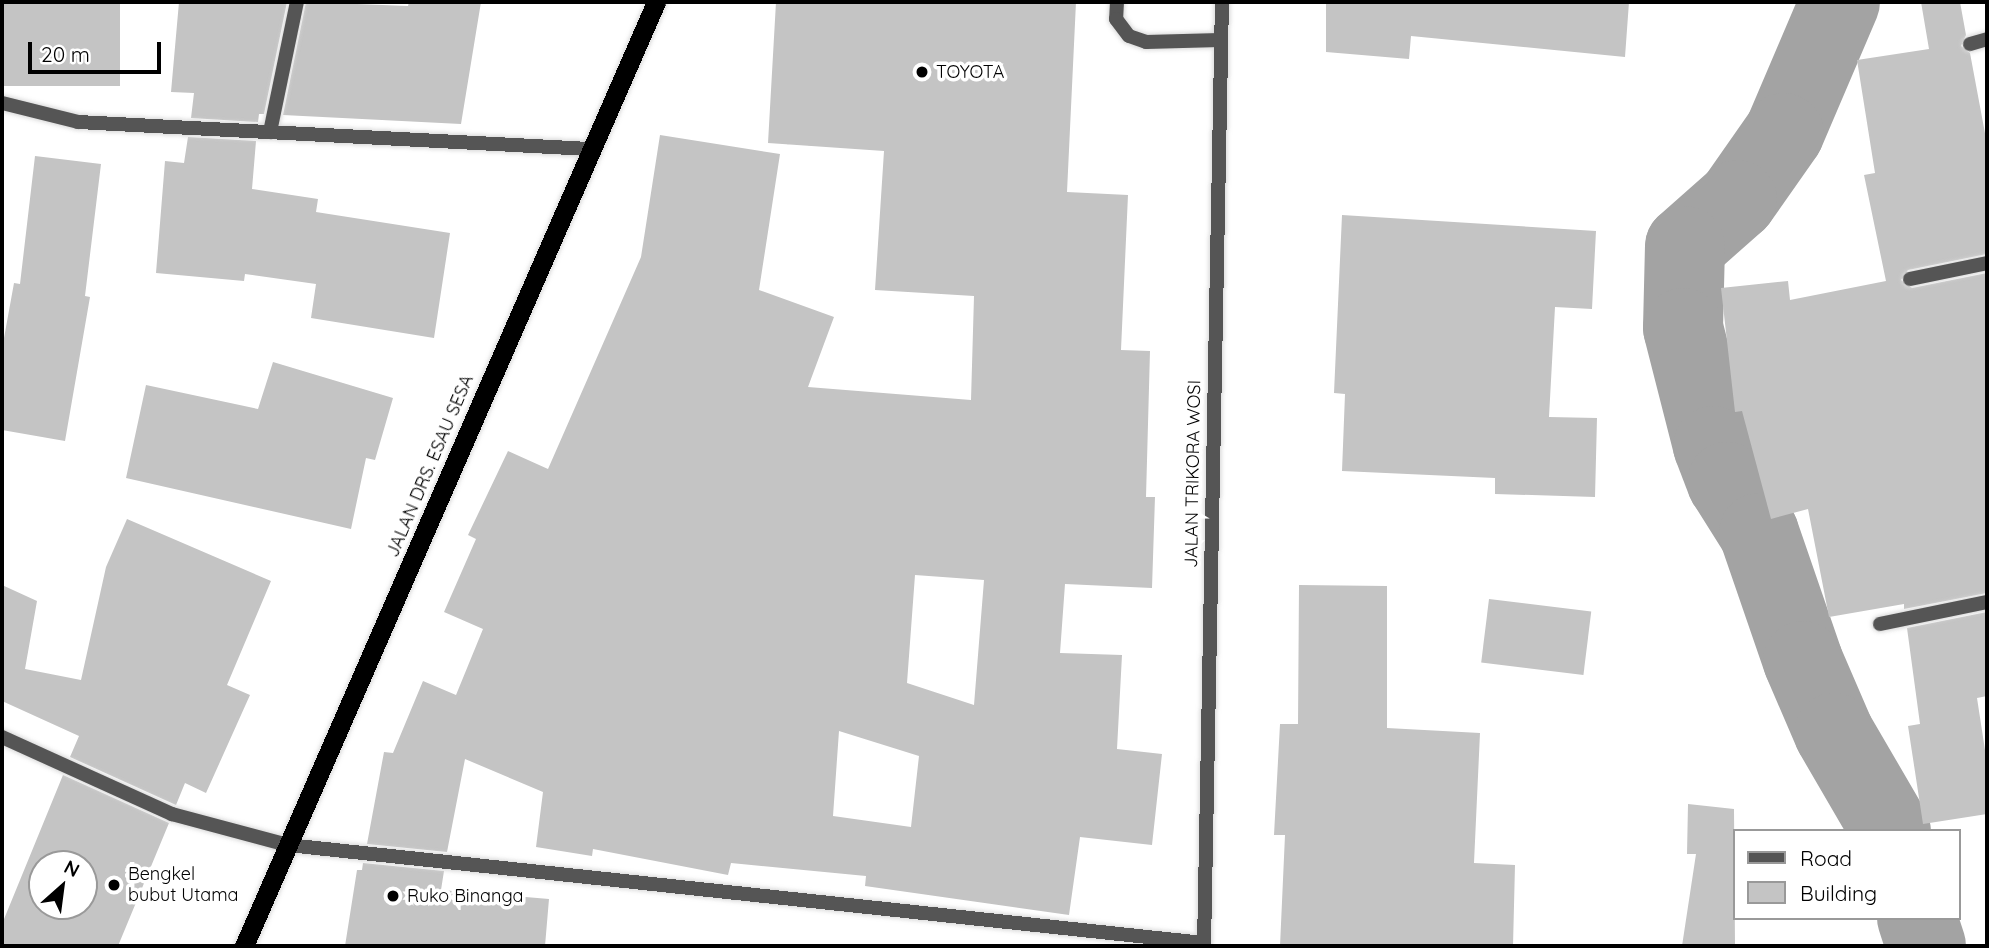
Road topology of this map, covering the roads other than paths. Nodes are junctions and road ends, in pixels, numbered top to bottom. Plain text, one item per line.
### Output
1 (297, 2) edge
2 (656, 2) edge
3 (1117, 2) edge
4 (1222, 2) edge
5 (1987, 39) edge
6 (1220, 40) junction
7 (1970, 44) dead end
8 (2, 103) edge
9 (270, 132) junction
10 (589, 149) junction
11 (1987, 263) edge
12 (1910, 279) dead end
13 (1987, 601) edge
14 (1880, 624) dead end
15 (2, 737) edge
16 (288, 845) junction
17 (1204, 945) edge
18 (244, 946) edge

1 - 9 street
2 - 10 highway, JALAN DRS. ESAU SESA
3 - 6 street
4 - 6 street, JALAN TRIKORA WOSI
5 - 7 street
6 - 17 street, JALAN TRIKORA WOSI
8 - 9 street
9 - 10 street
10 - 16 highway, JALAN DRS. ESAU SESA
11 - 12 street
13 - 14 street
15 - 16 street
16 - 17 street
16 - 18 highway, JALAN DRS. ESAU SESA

